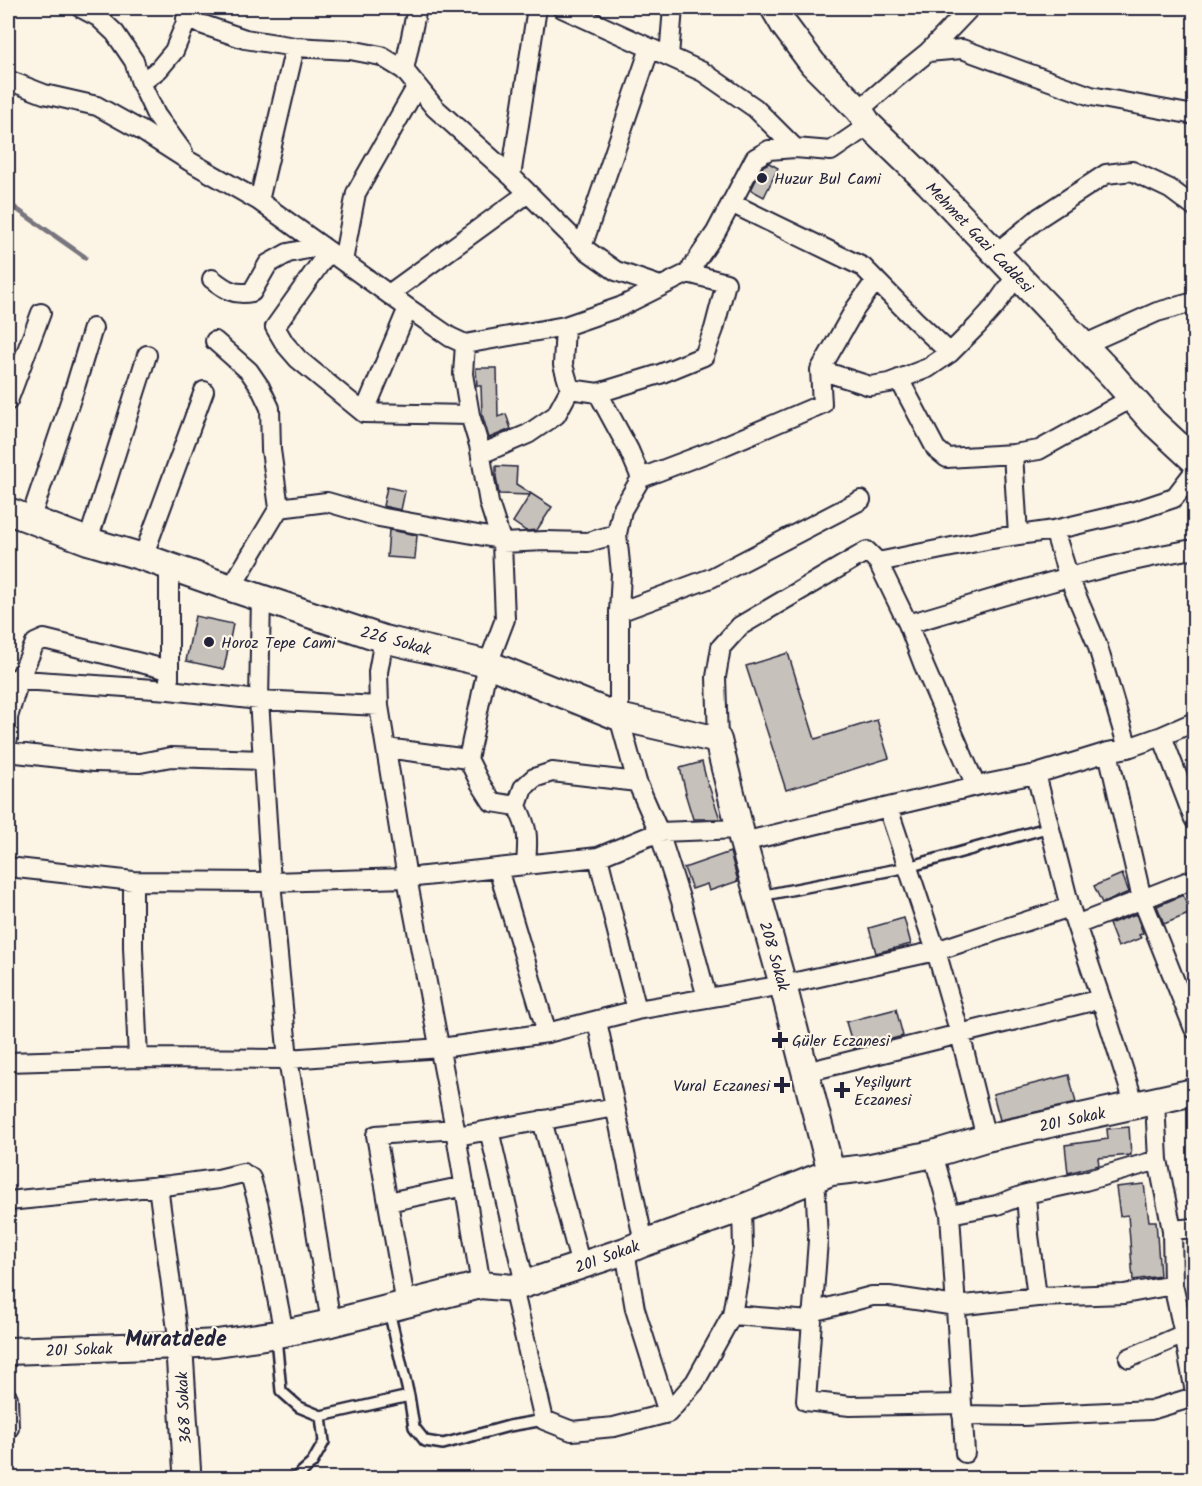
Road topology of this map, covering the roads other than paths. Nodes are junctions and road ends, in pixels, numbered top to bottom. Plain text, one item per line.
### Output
1 (81, 8) edge
2 (417, 8) edge
3 (537, 8) edge
4 (562, 8) edge
5 (673, 8) edge
6 (774, 8) edge
7 (966, 9) edge
8 (100, 12) edge
9 (189, 13) edge
10 (295, 47) junction
11 (650, 48) junction
12 (928, 52) junction
13 (669, 56) junction
14 (404, 70) junction
15 (8, 80) edge
16 (141, 83) junction
17 (417, 86) junction
18 (1194, 115) edge
19 (864, 117) junction
20 (795, 148) junction
21 (189, 161) junction
22 (511, 176) junction
23 (528, 193) junction
24 (259, 201) junction
25 (731, 203) junction
26 (1194, 207) edge
27 (582, 247) junction
28 (331, 253) junction
29 (996, 253) junction
30 (688, 273) junction
31 (1017, 275) junction
32 (212, 279) dead end
33 (876, 280) junction
34 (660, 286) junction
35 (389, 294) junction
36 (1194, 302) edge
37 (408, 308) junction
38 (41, 313) dead end
39 (565, 326) junction
40 (93, 328) dead end
41 (215, 341) dead end
42 (465, 344) junction
43 (1083, 345) junction
44 (950, 353) junction
45 (147, 355) dead end
46 (820, 370) junction
47 (899, 379) junction
48 (570, 389) junction
49 (204, 391) dead end
50 (598, 393) junction
51 (1132, 398) junction
52 (8, 401) edge
53 (364, 413) junction
54 (470, 416) junction
55 (481, 454) junction
56 (1013, 454) junction
57 (1194, 460) edge
58 (1194, 472) edge
59 (641, 478) junction
60 (861, 500) dead end
61 (279, 508) junction
62 (19, 516) edge
63 (1054, 530) junction
64 (617, 534) junction
65 (1018, 535) junction
66 (501, 541) junction
67 (88, 542) junction
68 (1194, 551) edge
69 (143, 556) junction
70 (878, 562) junction
71 (169, 567) junction
72 (1068, 578) junction
73 (231, 588) junction
74 (261, 598) junction
75 (619, 612) junction
76 (908, 624) junction
77 (384, 639) junction
78 (488, 664) junction
79 (170, 670) junction
80 (13, 679) edge
81 (169, 690) junction
82 (259, 700) junction
83 (379, 706) junction
84 (619, 717) junction
85 (1194, 722) edge
86 (1162, 736) junction
87 (8, 740) edge
88 (718, 740) junction
89 (386, 748) junction
90 (1128, 748) junction
91 (8, 752) edge
92 (1108, 752) junction
93 (468, 759) junction
94 (263, 760) junction
95 (1036, 774) junction
96 (637, 782) junction
97 (975, 786) junction
98 (517, 806) junction
99 (888, 808) junction
100 (1194, 819) edge
101 (1050, 827) junction
102 (659, 832) junction
103 (742, 835) junction
104 (598, 857) junction
105 (526, 864) junction
106 (8, 867) edge
107 (908, 867) junction
108 (498, 869) junction
109 (407, 878) junction
110 (1194, 879) edge
111 (133, 881) junction
112 (271, 882) junction
113 (758, 896) junction
114 (1142, 899) junction
115 (1070, 907) junction
116 (1076, 925) junction
117 (936, 951) junction
118 (783, 985) junction
119 (707, 998) junction
120 (1101, 999) junction
121 (638, 1010) junction
122 (597, 1021) junction
123 (1194, 1029) edge
124 (547, 1033) junction
125 (960, 1034) junction
126 (441, 1048) junction
127 (138, 1058) junction
128 (288, 1059) junction
129 (8, 1062) edge
130 (806, 1072) junction
131 (1194, 1092) edge
132 (1145, 1104) junction
133 (615, 1107) junction
134 (542, 1120) junction
135 (489, 1130) junction
136 (456, 1133) junction
137 (986, 1138) junction
138 (933, 1154) junction
139 (1158, 1160) junction
140 (823, 1175) junction
141 (158, 1186) junction
142 (465, 1186) junction
143 (1026, 1194) junction
144 (8, 1201) edge
145 (388, 1202) junction
146 (742, 1208) junction
147 (950, 1214) junction
148 (1194, 1227) edge
149 (1172, 1230) junction
150 (634, 1247) junction
151 (580, 1266) junction
152 (481, 1285) junction
153 (1173, 1285) junction
154 (519, 1286) junction
155 (1036, 1297) junction
156 (956, 1306) junction
157 (398, 1307) junction
158 (732, 1315) junction
159 (811, 1316) junction
160 (331, 1323) junction
161 (280, 1334) junction
162 (1189, 1334) edge
163 (179, 1345) junction
164 (8, 1351) edge
165 (1129, 1358) dead end
166 (1194, 1387) edge
167 (409, 1396) junction
168 (1194, 1397) edge
169 (8, 1398) edge
170 (962, 1410) junction
171 (668, 1413) junction
172 (321, 1416) junction
173 (544, 1420) junction
174 (9, 1428) dead end
175 (965, 1453) dead end
176 (187, 1476) edge
177 (295, 1479) edge

1 - 8 street
2 - 14 street
3 - 22 street
4 - 11 street
5 - 13 street
6 - 19 street, Mehmet Gazi Caddesi
7 - 12 street
8 - 16 street
9 - 10 street
9 - 16 street
10 - 14 street
10 - 24 street
11 - 13 street
11 - 27 street
12 - 18 street
12 - 19 street
13 - 20 street
14 - 17 street
15 - 21 street
16 - 21 street
17 - 22 street
17 - 28 street
19 - 20 street
19 - 29 street, Mehmet Gazi Caddesi
20 - 25 street
21 - 24 street
22 - 23 street
23 - 27 street
23 - 35 street
24 - 28 street
25 - 30 street
25 - 33 street
26 - 29 street
27 - 34 street
28 - 32 street
28 - 35 street
28 - 53 street
29 - 31 street, Mehmet Gazi Caddesi
30 - 34 street
30 - 50 street
31 - 43 street, Mehmet Gazi Caddesi
31 - 44 street
33 - 44 street
33 - 46 street
34 - 39 street
35 - 37 street
36 - 43 street
37 - 42 street
37 - 53 street
38 - 52 street
39 - 42 street
39 - 48 street
40 - 62 street
41 - 61 street
42 - 54 street
43 - 51 street, Mehmet Gazi Caddesi
44 - 47 street
45 - 67 street
46 - 47 street
46 - 59 street
47 - 56 street
48 - 50 street
48 - 55 street
49 - 69 street
50 - 59 street
51 - 56 street
51 - 57 street, Mehmet Gazi Caddesi
53 - 54 street
54 - 55 street
55 - 66 street
56 - 65 street
58 - 63 street
59 - 64 street
60 - 75 street
61 - 66 street
61 - 73 street
62 - 67 street, 226 Sokak
63 - 65 street
63 - 72 street
64 - 66 street
64 - 75 street
65 - 70 street
66 - 78 street
67 - 69 street, 226 Sokak
68 - 72 street
69 - 71 street, 226 Sokak
70 - 76 street
70 - 88 street
71 - 73 street, 226 Sokak
71 - 79 street
72 - 76 street
72 - 90 street
73 - 74 street, 226 Sokak
74 - 77 street, 226 Sokak
74 - 82 street
75 - 84 street
76 - 97 street
77 - 78 street, 226 Sokak
77 - 83 street
78 - 84 street, 226 Sokak
78 - 93 street
79 - 80 street
79 - 81 street
80 - 81 street
80 - 87 street
81 - 82 street
82 - 83 street
82 - 94 street
83 - 89 street
84 - 88 street, 226 Sokak
84 - 96 street
85 - 86 street
86 - 90 street
86 - 100 street
88 - 103 street, 208 Sokak
89 - 93 street
89 - 109 street
90 - 92 street
91 - 94 street
92 - 95 street
92 - 114 street
93 - 98 street
94 - 112 street
95 - 97 street
95 - 101 street
96 - 98 street
96 - 102 street
97 - 99 street
98 - 105 street
99 - 103 street
99 - 107 street
101 - 107 lane
101 - 115 street
102 - 103 street
102 - 104 street
102 - 119 street
103 - 113 street, 208 Sokak
104 - 105 street
104 - 121 street
105 - 108 street
106 - 111 street
107 - 113 lane
107 - 117 street
108 - 109 street
108 - 124 street
109 - 112 street
109 - 126 street
110 - 114 street
111 - 112 street
111 - 127 street
112 - 128 street
113 - 118 street, 208 Sokak
114 - 116 street
114 - 123 street
115 - 116 street
115 - 117 street
116 - 120 street
117 - 118 street
117 - 125 street
118 - 119 street
118 - 130 street, 208 Sokak
119 - 121 street
120 - 125 street
120 - 132 street
121 - 122 street
122 - 124 street
122 - 133 street
124 - 126 street
125 - 130 street
125 - 137 street
126 - 128 street
126 - 136 street
127 - 128 street
127 - 129 street
128 - 160 street
130 - 140 street, 208 Sokak
131 - 132 street, 201 Sokak
132 - 137 street, 201 Sokak
132 - 139 street
133 - 134 street
133 - 150 street
134 - 135 street
134 - 151 street
135 - 136 street
135 - 154 street
136 - 142 street
136 - 145 street
137 - 138 street, 201 Sokak
138 - 140 street, 201 Sokak
138 - 147 street
139 - 143 street
139 - 149 street
140 - 146 street, 201 Sokak
140 - 159 street
141 - 144 street
141 - 161 street
141 - 163 street
142 - 145 street
142 - 152 street
143 - 147 street
143 - 155 street
145 - 157 street
146 - 150 street, 201 Sokak
146 - 158 street
147 - 156 street
148 - 149 street
149 - 153 street
150 - 151 street, 201 Sokak
150 - 171 street
151 - 154 street, 201 Sokak
152 - 154 street, 201 Sokak
152 - 157 street, 201 Sokak
153 - 155 street
153 - 162 street
154 - 173 street
155 - 156 street
156 - 159 street
156 - 170 street
157 - 160 street, 201 Sokak
157 - 167 lane
158 - 159 street
158 - 171 street
159 - 170 street
160 - 161 street, 201 Sokak
161 - 163 street, 201 Sokak
161 - 172 lane
162 - 165 street
162 - 166 street
163 - 164 street, 201 Sokak
163 - 176 street, 368 Sokak
167 - 172 lane
167 - 173 lane
168 - 170 street
169 - 174 street
170 - 175 street
171 - 173 street
172 - 177 lane

